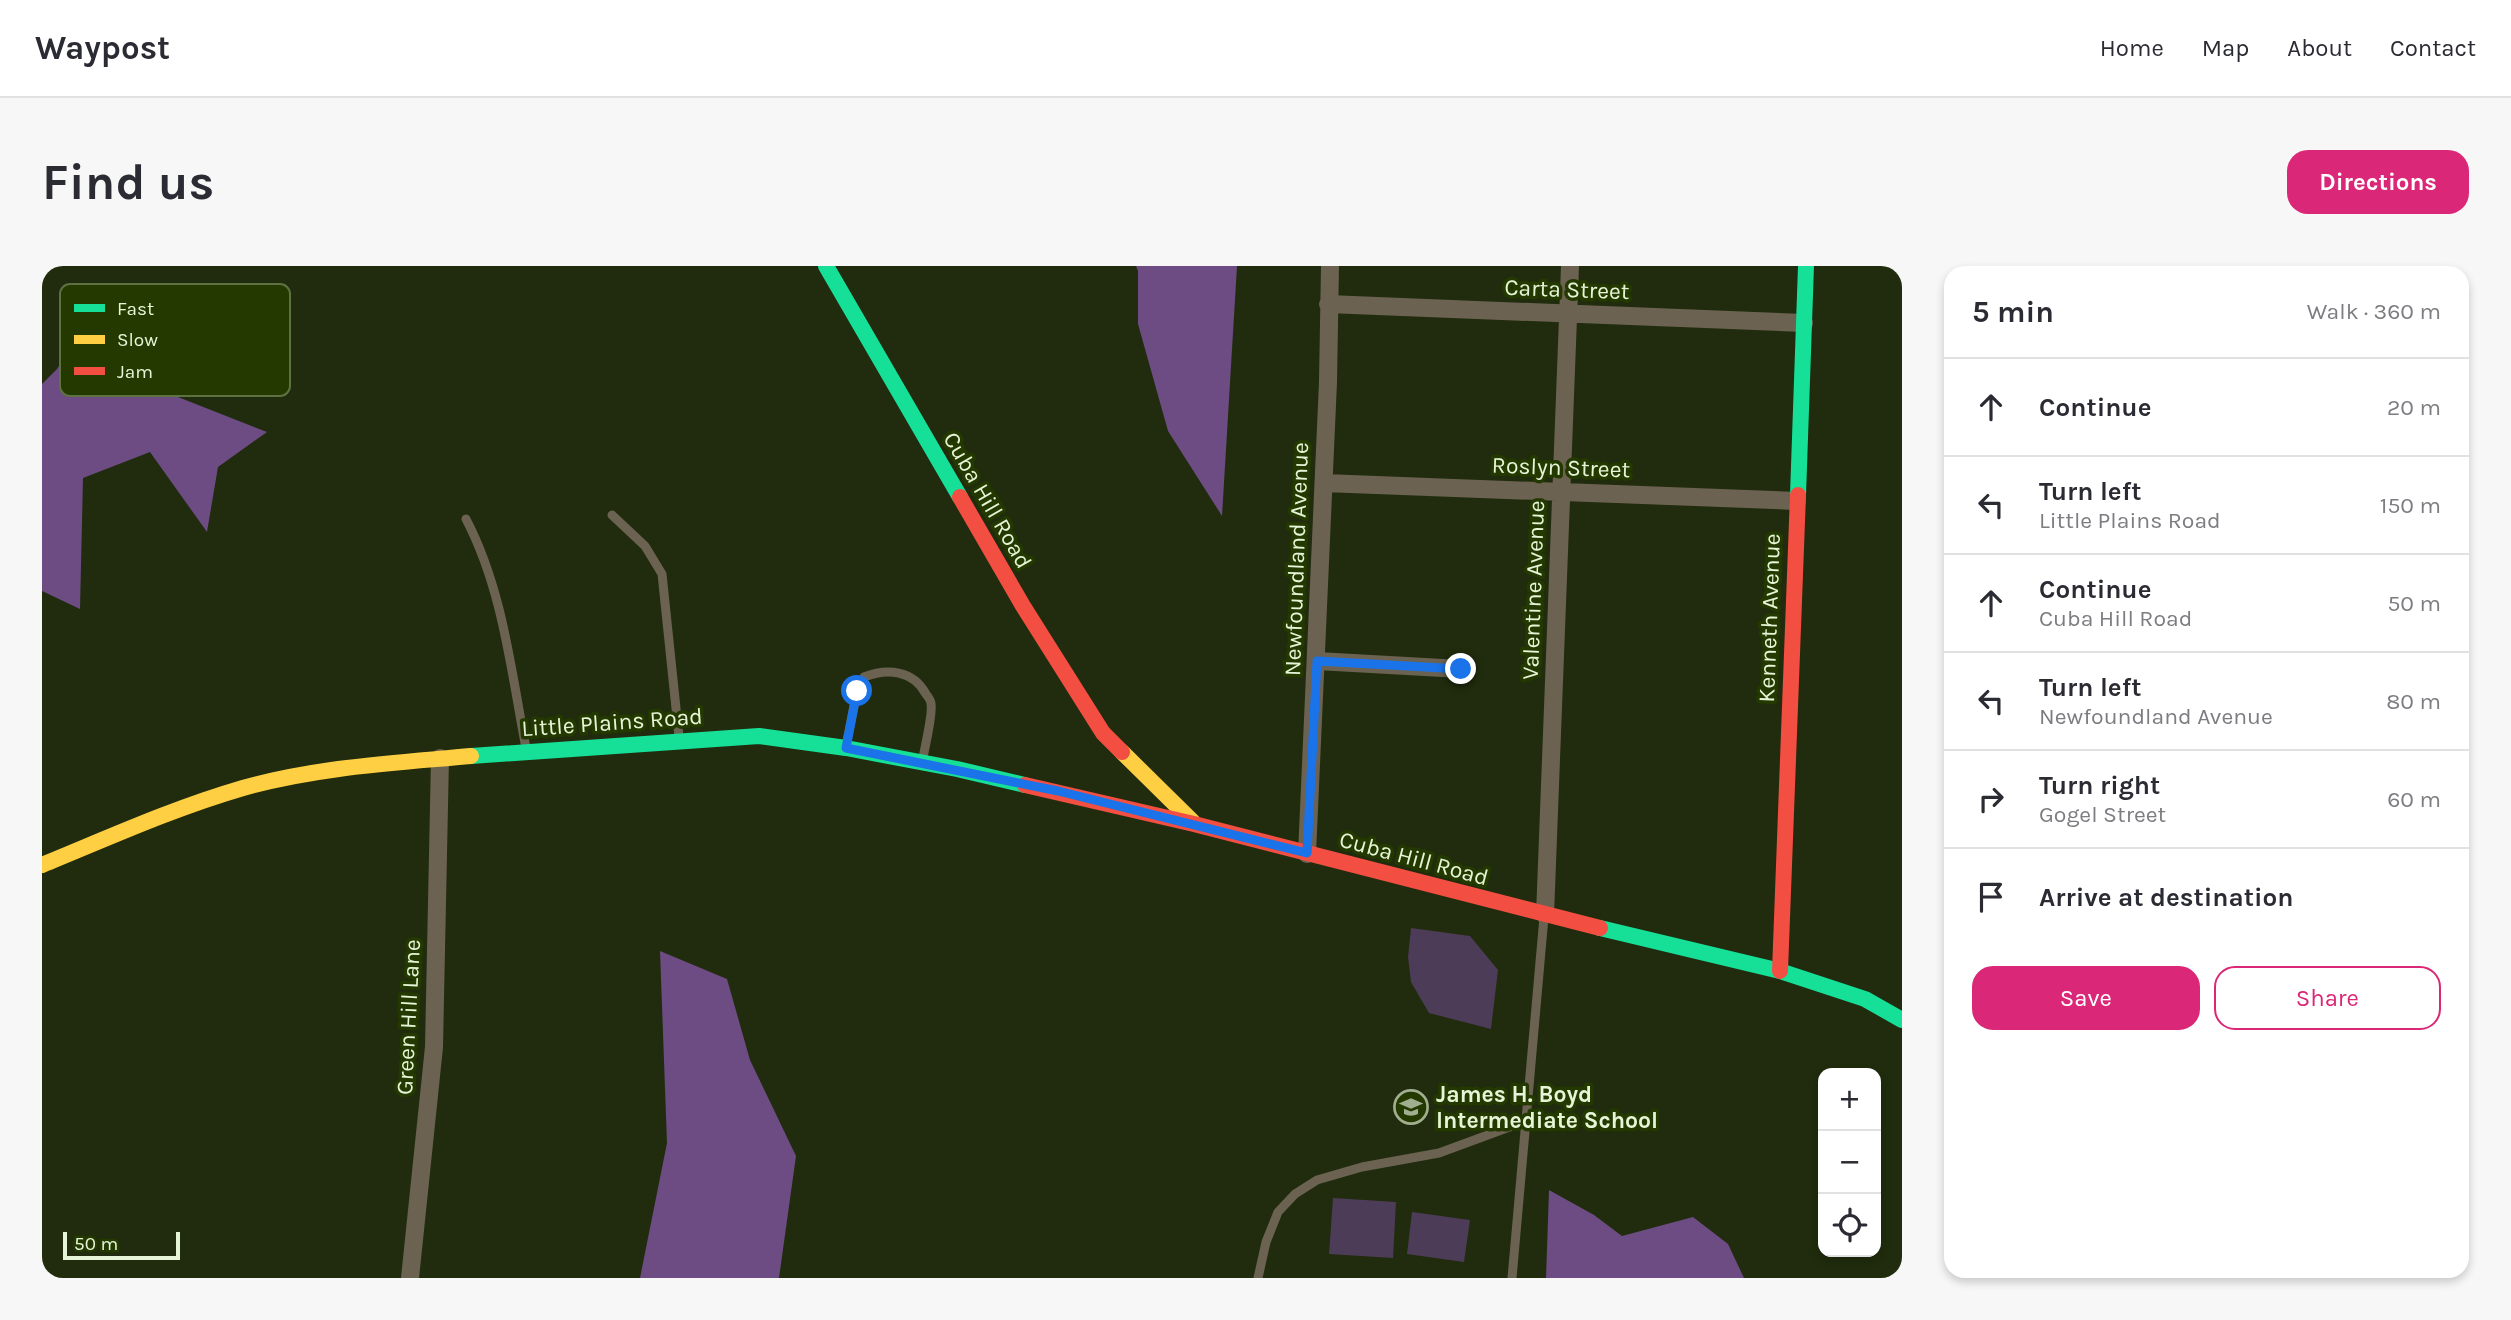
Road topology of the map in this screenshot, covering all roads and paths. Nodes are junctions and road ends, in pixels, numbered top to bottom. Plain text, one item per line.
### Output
1 (826, 266) edge
2 (1330, 266) edge
3 (1570, 266) edge
4 (1806, 266) edge
5 (1328, 304) junction
6 (1569, 314) junction
7 (1804, 323) junction
8 (1324, 483) junction
9 (1561, 491) junction
10 (1797, 501) junction
11 (612, 515) dead end
12 (466, 519) dead end
13 (1317, 661) junction
14 (1461, 669) dead end
15 (679, 739) junction
16 (846, 748) junction
17 (527, 750) junction
18 (440, 758) junction
19 (922, 762) junction
20 (1194, 824) junction
21 (1307, 853) junction
22 (42, 866) edge
23 (1545, 915) junction
24 (1780, 971) junction
25 (1902, 1020) edge
26 (1526, 1121) junction
27 (410, 1278) edge
28 (1258, 1278) edge
29 (1512, 1278) edge

1 - 20 street, Cuba Hill Road
2 - 5 street, Newfoundland Avenue
3 - 6 street, Valentine Avenue
4 - 7 street, Kenneth Avenue
5 - 6 street, Carta Street
5 - 8 street, Newfoundland Avenue
6 - 7 street, Carta Street
6 - 9 street, Valentine Avenue
7 - 10 street, Kenneth Avenue
8 - 9 street, Roslyn Street
8 - 13 street, Newfoundland Avenue
9 - 10 street, Roslyn Street
9 - 23 street, Valentine Avenue
10 - 24 street, Kenneth Avenue
11 - 15 lane
12 - 17 lane
13 - 14 street
13 - 21 street, Newfoundland Avenue
15 - 16 street, Little Plains Road
15 - 17 street, Little Plains Road
16 - 19 street, Little Plains Road
16 - 19 lane
17 - 18 street, Little Plains Road
18 - 22 street, Little Plains Road
18 - 27 street, Green Hill Lane
19 - 20 street, Little Plains Road
20 - 21 street, Cuba Hill Road
21 - 23 street, Cuba Hill Road
23 - 24 street, Cuba Hill Road
23 - 26 lane
24 - 25 street, Cuba Hill Road
26 - 28 lane
26 - 29 lane

